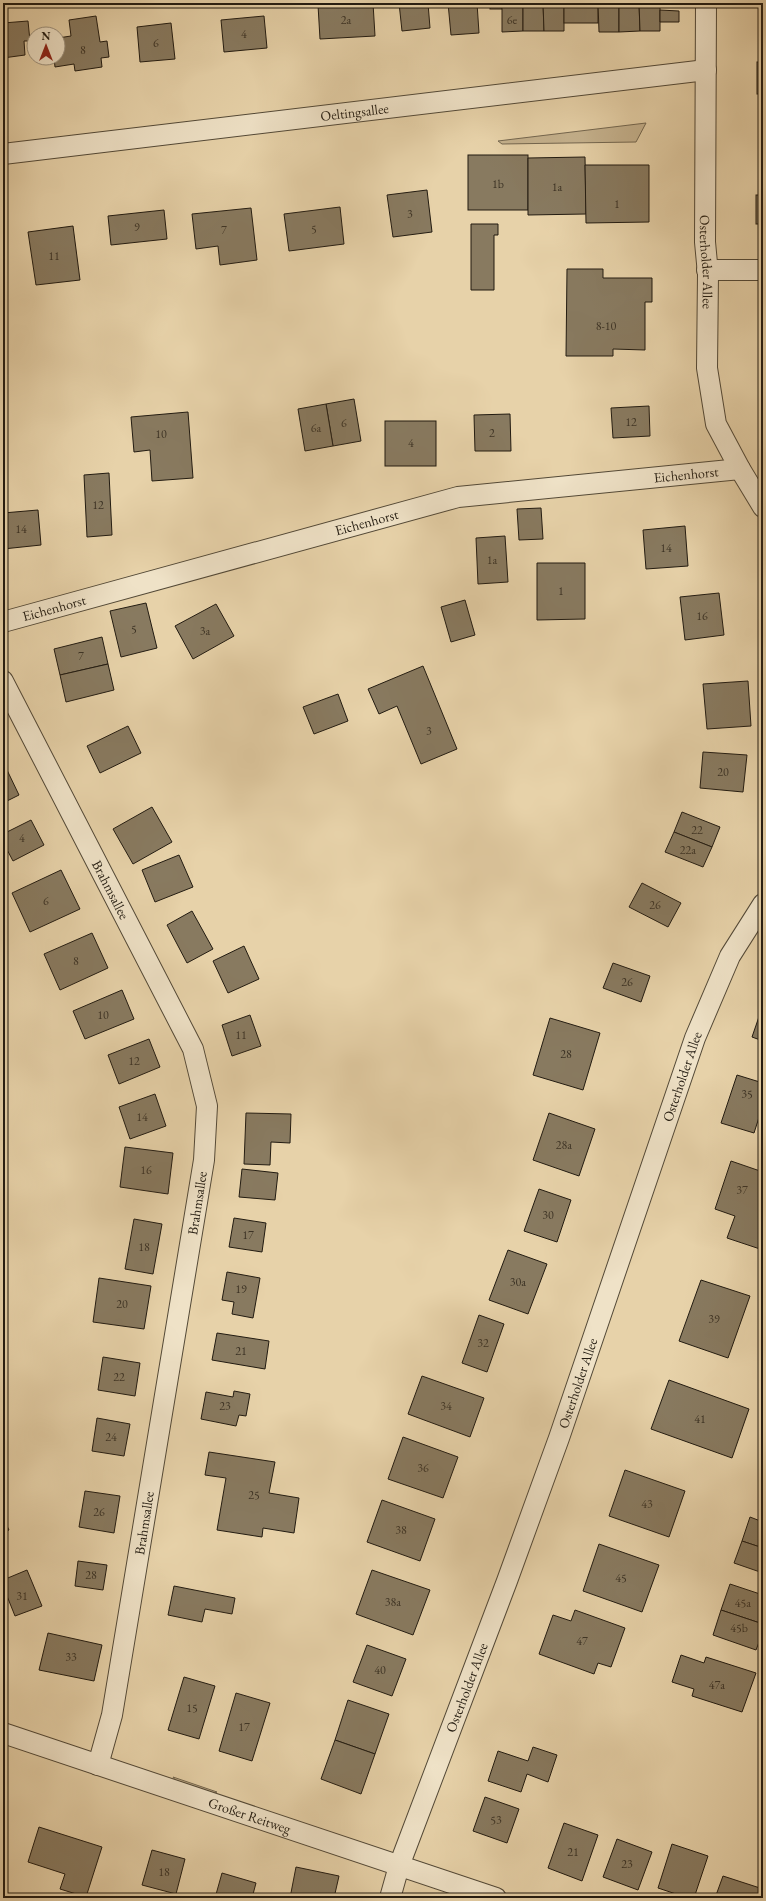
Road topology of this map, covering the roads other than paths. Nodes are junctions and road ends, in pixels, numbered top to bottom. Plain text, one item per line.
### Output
1 (706, 3) edge
2 (706, 70) junction
3 (3, 154) edge
4 (707, 270) junction
5 (763, 270) edge
6 (740, 469) junction
7 (763, 507) edge
8 (3, 622) edge
9 (3, 681) edge
10 (763, 904) edge
11 (3, 1733) edge
12 (98, 1765) junction
13 (399, 1866) junction
14 (390, 1898) edge
15 (496, 1898) edge

1 - 2 street, Osterholder Allee
2 - 3 street, Oeltingsallee
2 - 4 street, Osterholder Allee
4 - 5 street
4 - 6 street, Osterholder Allee
6 - 7 street, Osterholder Allee
6 - 8 street, Eichenhorst
9 - 12 street, Brahmsallee
10 - 13 street, Osterholder Allee
11 - 12 street, Großer Reitweg
12 - 13 street, Großer Reitweg
13 - 14 street, Osterholder Allee
13 - 15 street, Großer Reitweg

